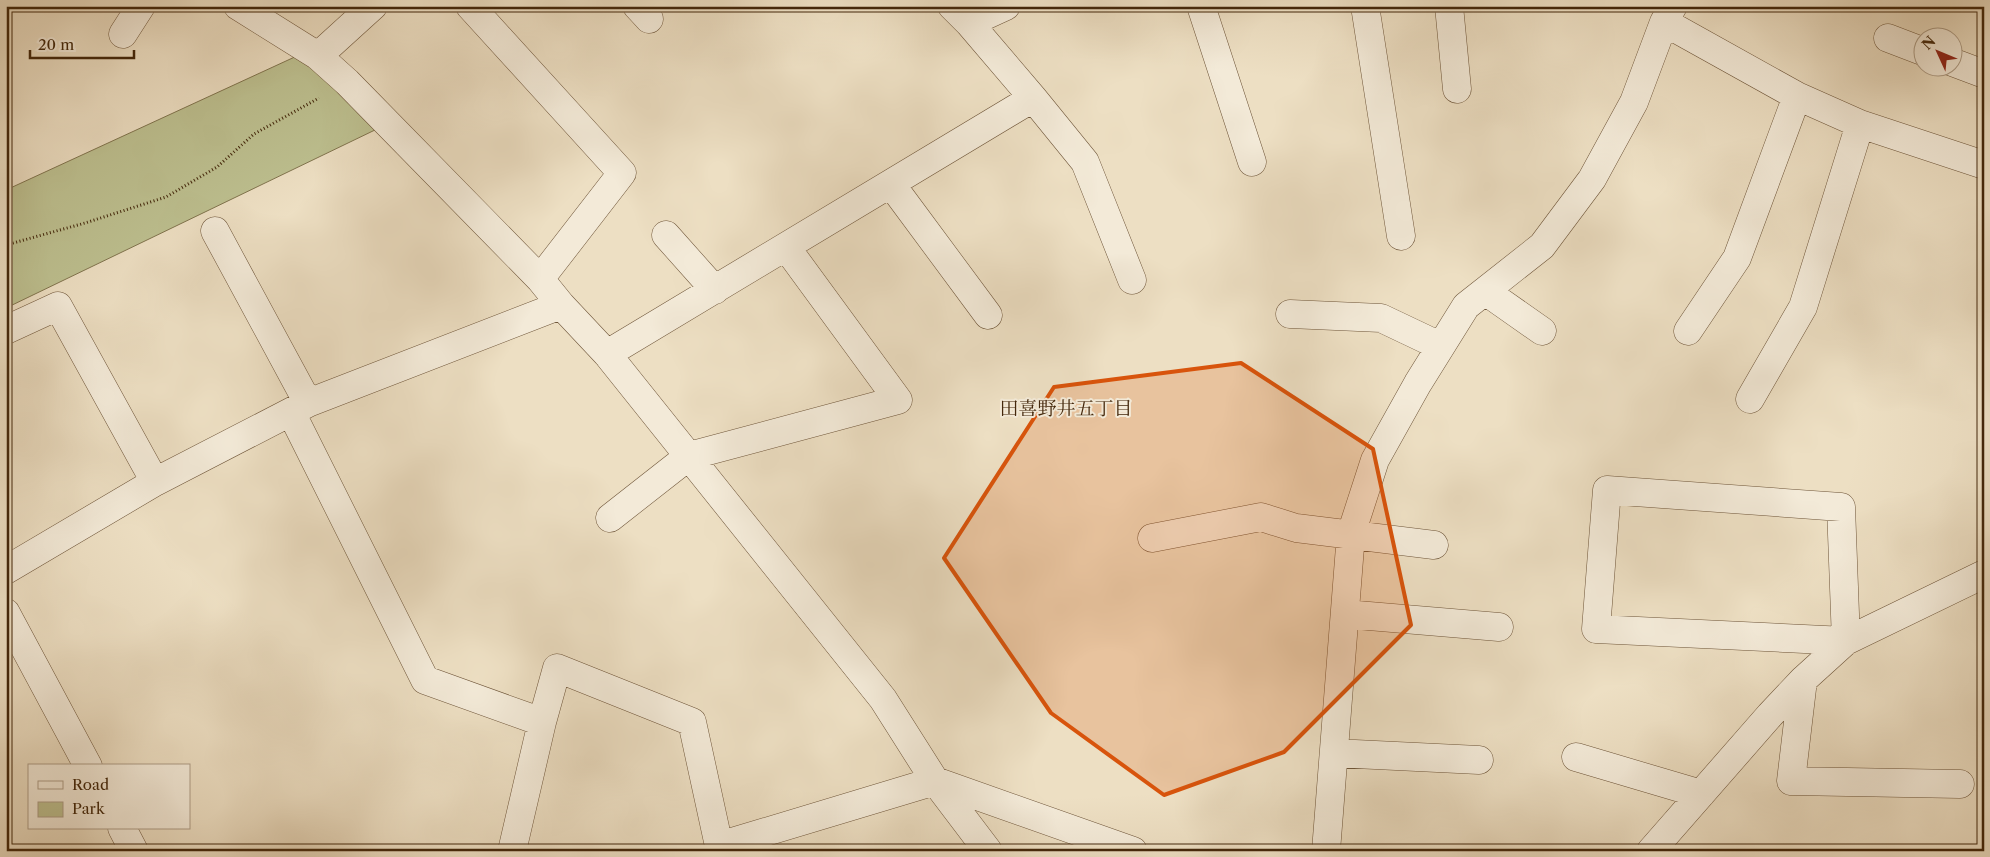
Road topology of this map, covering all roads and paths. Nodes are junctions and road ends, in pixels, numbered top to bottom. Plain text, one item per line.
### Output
1 (141, 6) edge
2 (238, 6) edge
3 (373, 6) edge
4 (470, 6) edge
5 (1006, 6) edge
6 (1201, 6) edge
7 (1365, 6) edge
8 (1448, 6) edge
9 (1668, 14) edge
10 (961, 15) edge
11 (123, 34) dead end
12 (1888, 38) dead end
13 (1912, 47) edge
14 (318, 56) junction
15 (1962, 66) edge
16 (1984, 74) edge
17 (347, 82) junction
18 (1457, 89) dead end
19 (1797, 96) junction
20 (1033, 98) junction
21 (1860, 124) junction
22 (1252, 162) dead end
23 (1984, 165) edge
24 (891, 184) junction
25 (215, 231) dead end
26 (666, 235) dead end
27 (1401, 236) dead end
28 (6, 245) edge
29 (786, 246) junction
30 (540, 279) junction
31 (1132, 280) dead end
32 (714, 290) junction
33 (1485, 291) junction
34 (562, 305) junction
35 (1290, 314) dead end
36 (988, 315) dead end
37 (6, 330) edge
38 (1542, 331) dead end
39 (1688, 331) dead end
40 (1440, 346) junction
41 (607, 354) junction
42 (1750, 399) dead end
43 (299, 407) junction
44 (689, 456) junction
45 (155, 482) junction
46 (610, 518) dead end
47 (1351, 534) junction
48 (1152, 538) dead end
49 (1434, 545) dead end
50 (10, 559) edge
51 (1984, 574) edge
52 (6, 613) edge
53 (1344, 614) junction
54 (1499, 627) dead end
55 (1846, 641) junction
56 (1803, 680) junction
57 (542, 722) junction
58 (1334, 753) junction
59 (1576, 758) dead end
60 (1479, 760) dead end
61 (87, 764) edge
62 (934, 781) junction
63 (1960, 784) dead end
64 (1701, 794) junction
65 (123, 830) edge
66 (713, 848) edge
67 (517, 850) edge
68 (134, 851) edge
69 (988, 851) edge
70 (1133, 851) edge
71 (1326, 851) edge
72 (1652, 851) edge

1 - 11 street
2 - 14 street
3 - 14 street
4 - 30 street
5 - 10 street
6 - 22 street
7 - 27 street
8 - 18 street
9 - 19 street
9 - 33 street
10 - 20 street
12 - 13 street
14 - 17 street
15 - 16 street
17 - 28 path
17 - 30 street
19 - 21 street
19 - 39 street
20 - 24 street
20 - 31 street
21 - 23 street
21 - 42 street
24 - 29 street
24 - 36 street
25 - 43 street
26 - 32 street
29 - 32 street
29 - 44 street
30 - 34 street
32 - 41 street
33 - 38 street
33 - 40 street
34 - 41 street
34 - 43 street
35 - 40 street
37 - 45 street
40 - 47 street
41 - 44 street
43 - 45 street
43 - 57 street
44 - 46 street
44 - 62 street
45 - 50 street
47 - 48 street
47 - 49 street
47 - 53 street
51 - 55 street
52 - 61 street
53 - 54 street
53 - 58 street
55 - 55 street
55 - 56 street
56 - 63 street
56 - 64 street
57 - 66 street
57 - 67 street
58 - 60 street
58 - 71 street
59 - 64 street
62 - 66 street
62 - 69 street
62 - 70 street
64 - 72 street
65 - 68 street

